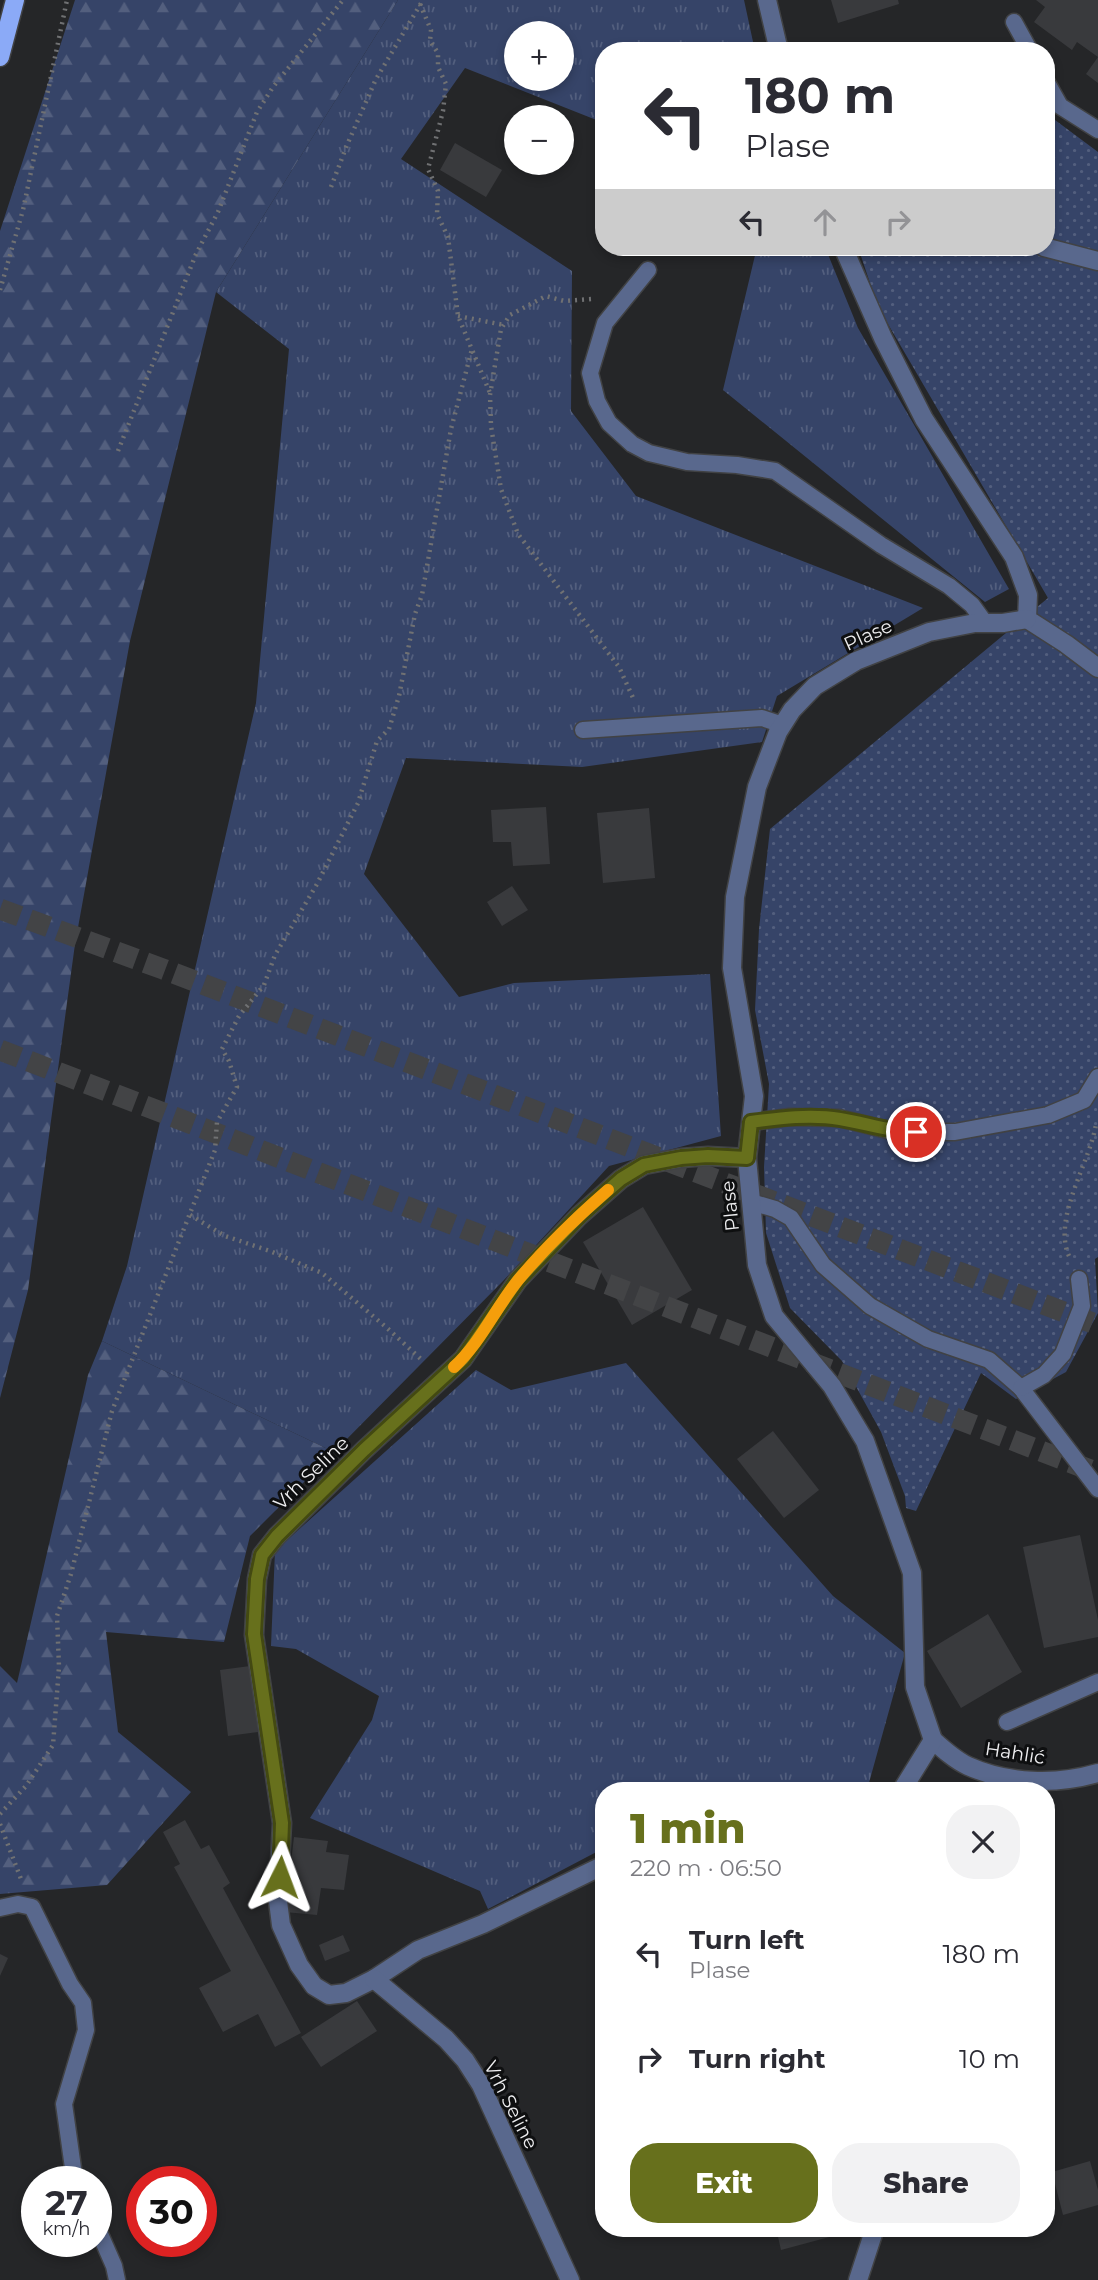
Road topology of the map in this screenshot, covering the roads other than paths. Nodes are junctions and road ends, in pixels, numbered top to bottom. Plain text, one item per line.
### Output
1 (15, 0) edge
2 (767, 0) edge
3 (1014, 22) dead end
4 (777, 42) edge
5 (1025, 42) edge
6 (0, 57) edge
7 (1055, 97) edge
8 (1098, 130) edge
9 (1055, 250) edge
10 (847, 256) edge
11 (1098, 261) edge
12 (648, 270) dead end
13 (1027, 619) junction
14 (985, 623) junction
15 (1098, 668) edge
16 (783, 725) junction
17 (583, 730) dead end
18 (1098, 1077) edge
19 (751, 1122) junction
20 (747, 1158) junction
21 (751, 1202) junction
22 (1079, 1279) road end
23 (1021, 1388) junction
24 (1098, 1489) edge
25 (1098, 1682) edge
26 (1007, 1722) dead end
27 (933, 1741) junction
28 (1098, 1773) edge
29 (907, 1782) edge
30 (595, 1870) edge
31 (0, 1909) edge
32 (374, 1979) junction
33 (73, 2166) edge
34 (872, 2237) edge
35 (110, 2257) edge
36 (117, 2280) edge
37 (570, 2280) edge
38 (858, 2280) edge

1 - 6 main road
2 - 4 street
3 - 5 lane
7 - 8 lane
9 - 11 street
10 - 13 street
12 - 14 lane
13 - 14 street, Plase
13 - 15 street
14 - 16 street, Plase
16 - 17 lane
16 - 19 street, Plase
18 - 19 lane
19 - 20 street, Plase
20 - 21 street, Plase
20 - 32 street, Vrh Seline
21 - 23 lane
21 - 27 street, Plase
22 - 23 lane
23 - 24 lane
25 - 26 lane
27 - 28 street, Hahlić
27 - 29 street
30 - 32 street, Vrh Seline
31 - 33 lane
32 - 37 street, Vrh Seline
34 - 38 street
35 - 36 lane

